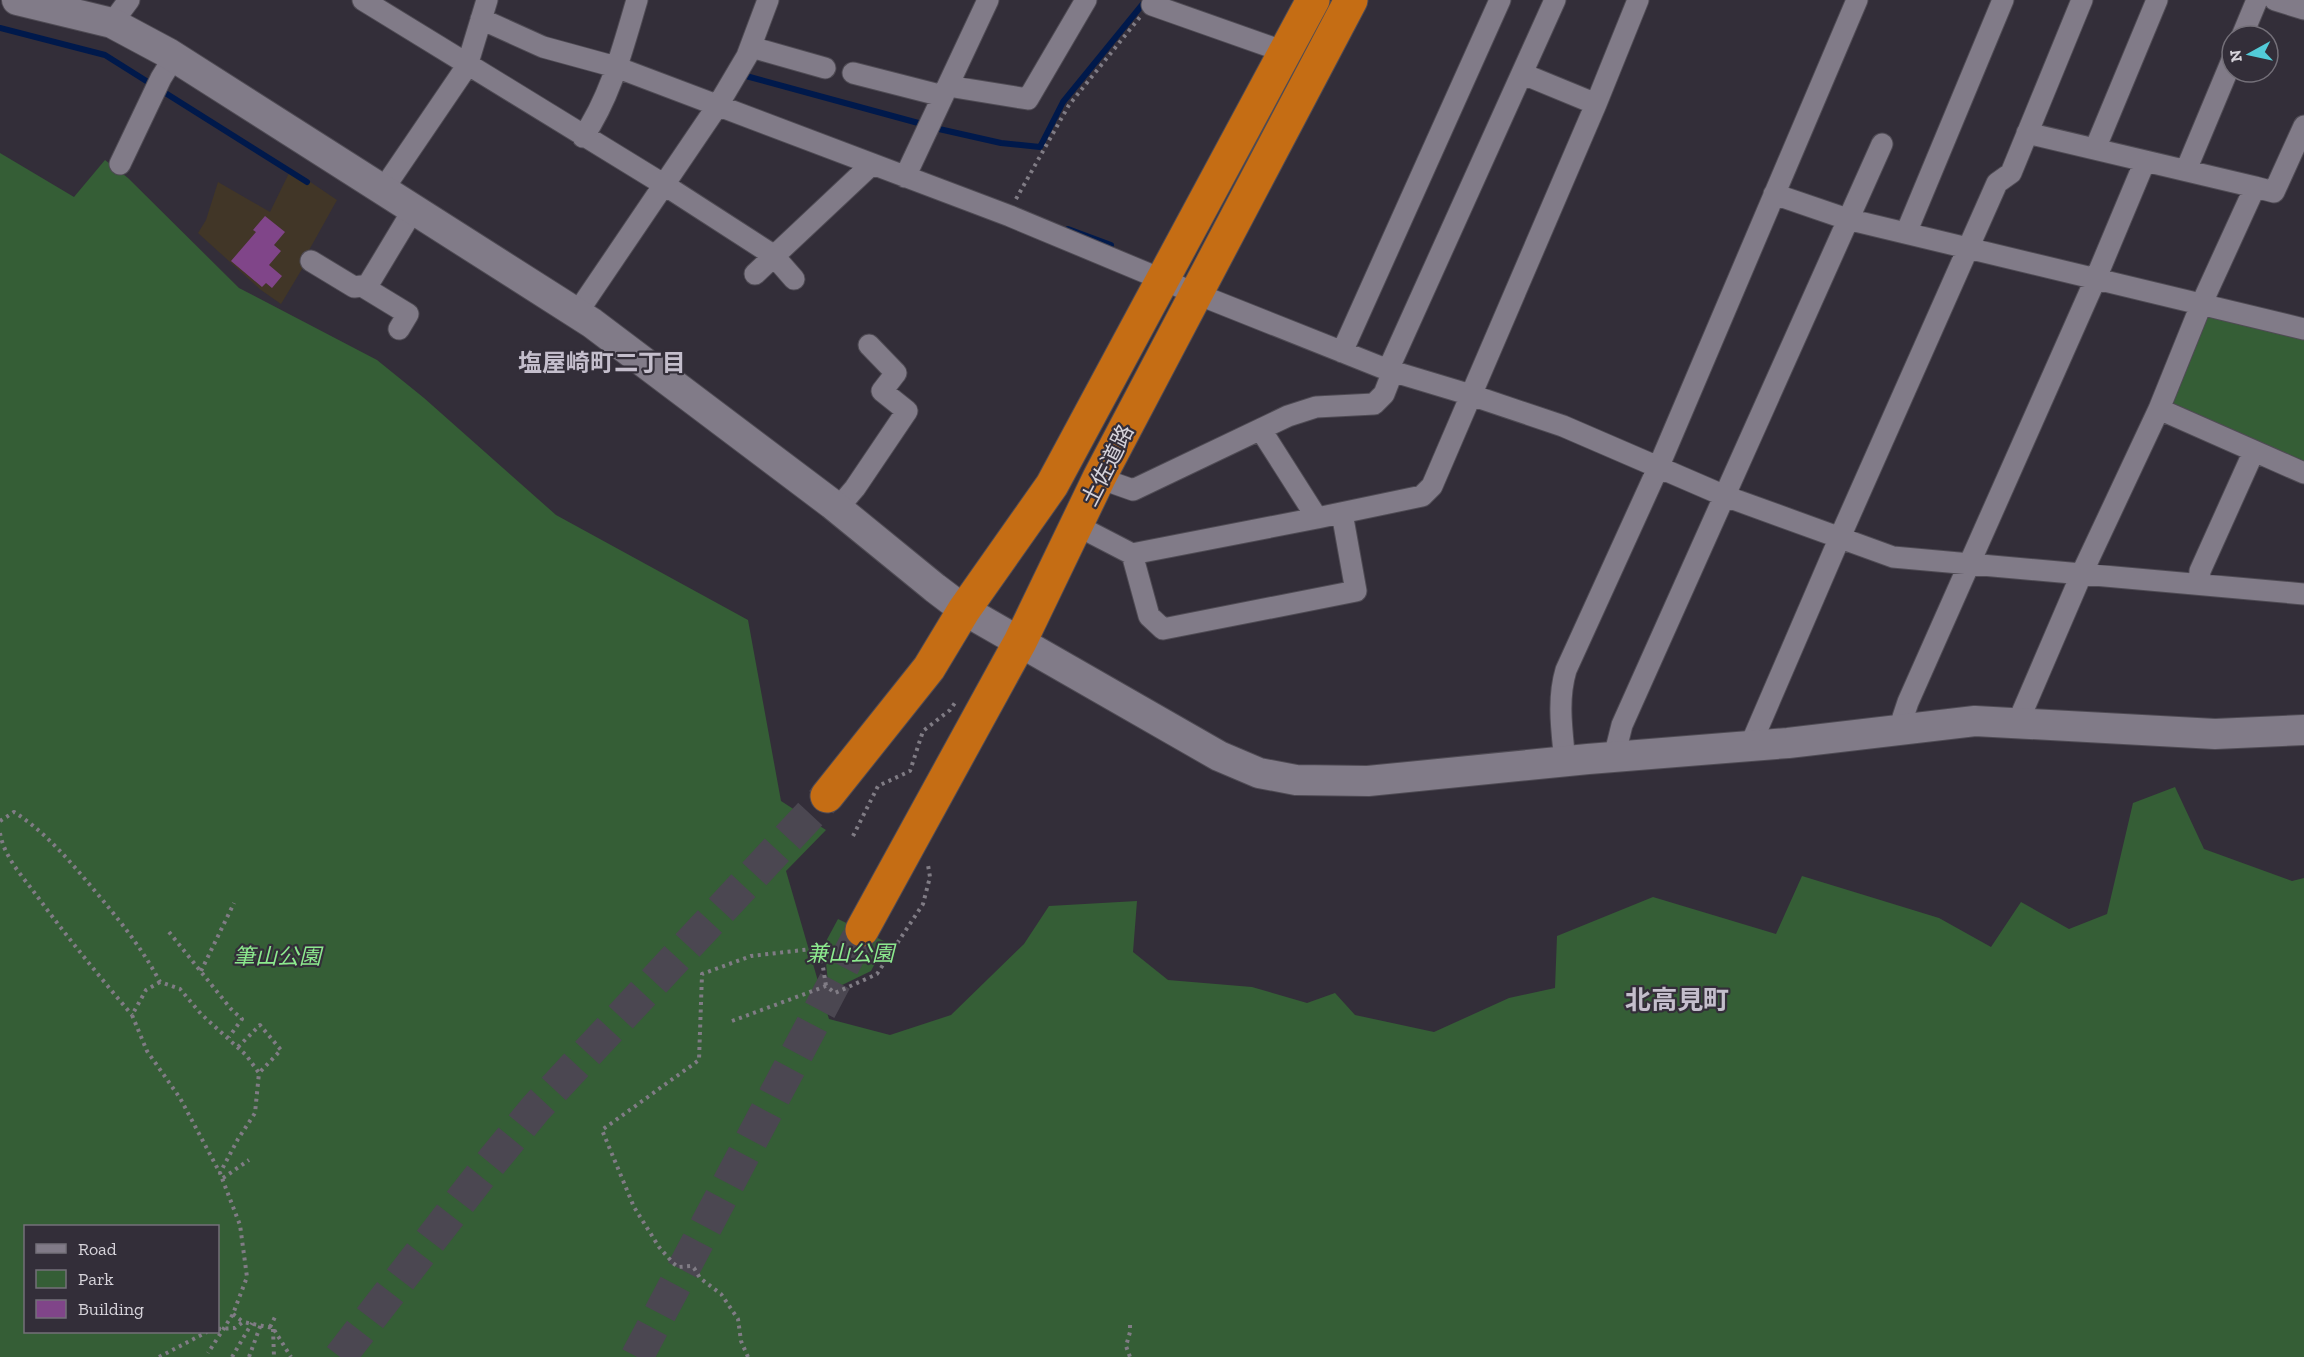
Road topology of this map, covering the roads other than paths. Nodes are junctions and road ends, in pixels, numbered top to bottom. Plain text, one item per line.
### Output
1 (17, 0) edge
2 (363, 0) edge
3 (637, 0) edge
4 (768, 0) edge
5 (988, 0) edge
6 (1086, 0) edge
7 (1313, 0) edge
8 (1351, 0) edge
9 (1500, 0) edge
10 (1555, 0) edge
11 (1638, 0) edge
12 (1857, 0) edge
13 (2002, 0) edge
14 (2082, 0) edge
15 (2157, 0) edge
16 (2257, 0) edge
17 (2275, 0) edge
18 (1152, 5) road end
19 (484, 9) edge
20 (2304, 9) edge
21 (120, 11) edge
22 (2247, 24) edge
23 (751, 47) junction
24 (1285, 52) junction
25 (174, 57) junction
26 (467, 66) junction
27 (616, 67) junction
28 (825, 68) dead end
29 (853, 73) dead end
30 (1523, 74) junction
31 (2222, 84) edge
32 (946, 91) junction
33 (1596, 104) junction
34 (718, 105) junction
35 (2304, 126) edge
36 (2027, 133) junction
37 (583, 137) junction
38 (1882, 144) dead end
39 (2095, 149) junction
40 (2145, 161) junction
41 (120, 164) dead end
42 (872, 164) junction
43 (2186, 170) junction
44 (905, 177) junction
45 (663, 184) junction
46 (2255, 187) junction
47 (382, 191) junction
48 (1774, 194) junction
49 (413, 210) junction
50 (1847, 219) junction
51 (1906, 233) junction
52 (1970, 247) junction
53 (773, 255) junction
54 (311, 261) dead end
55 (755, 274) dead end
56 (2096, 278) junction
57 (794, 279) dead end
58 (1164, 279) junction
59 (366, 288) junction
60 (1197, 294) junction
61 (2202, 304) junction
62 (577, 313) junction
63 (2304, 328) edge
64 (399, 329) dead end
65 (869, 345) dead end
66 (1342, 352) junction
67 (1391, 371) junction
68 (1471, 395) junction
69 (2159, 409) junction
70 (1261, 430) junction
71 (2254, 451) junction
72 (1658, 468) junction
73 (2304, 473) edge
74 (1099, 478) junction
75 (1725, 496) junction
76 (838, 508) junction
77 (1342, 513) junction
78 (1317, 518) junction
79 (1076, 525) junction
80 (1840, 537) junction
81 (1132, 554) junction
82 (1969, 563) junction
83 (2082, 573) junction
84 (2199, 584) junction
85 (2304, 594) edge
86 (964, 610) junction
87 (1020, 642) junction
88 (2018, 722) junction
89 (1903, 730) junction
90 (2304, 730) edge
91 (1750, 746) junction
92 (1617, 757) junction
93 (1564, 762) junction
94 (827, 796) tunnel mouth
95 (862, 930) tunnel mouth

1 - 21 street
2 - 26 street
3 - 27 street
4 - 23 street
5 - 32 street
6 - 32 street
7 - 24 highway, 土佐道路
8 - 60 highway, 土佐道路
9 - 66 street
10 - 30 street
11 - 33 street
12 - 48 street
13 - 51 street
14 - 36 street
15 - 39 street
16 - 22 street
17 - 20 street
18 - 24 street
19 - 26 street
19 - 27 street
21 - 25 street
23 - 28 street
23 - 34 street
24 - 58 highway, 土佐道路
25 - 41 street
25 - 47 street
26 - 37 street
26 - 47 street
27 - 34 street
27 - 37 street
29 - 32 street
30 - 33 street
30 - 67 street
31 - 43 street
32 - 44 street
33 - 68 street
34 - 42 street
34 - 45 street
35 - 46 street
36 - 39 street
36 - 52 street
37 - 45 street
38 - 50 street
39 - 40 street
40 - 43 street
40 - 56 street
42 - 44 street
42 - 53 street
43 - 46 street
44 - 58 street
45 - 53 street
45 - 62 street
46 - 61 street
47 - 49 street
48 - 50 street
48 - 72 street
49 - 59 street
49 - 62 street
50 - 51 street
50 - 75 street
51 - 52 street
52 - 56 street
52 - 80 street
53 - 55 street
53 - 57 street
54 - 59 street
56 - 61 street
56 - 82 street
58 - 60 street
58 - 86 highway, 土佐道路
59 - 64 street
60 - 66 street
60 - 74 highway, 土佐道路
61 - 63 street
61 - 69 street
62 - 76 street
65 - 76 street
66 - 67 street
67 - 68 street
67 - 70 street
68 - 72 street
68 - 77 street
69 - 71 street
69 - 83 street
70 - 74 street
70 - 78 street
71 - 73 street
71 - 84 street
72 - 75 street
72 - 93 street
74 - 79 highway, 土佐道路
75 - 80 street
75 - 92 street
76 - 86 street
77 - 78 street
77 - 81 street
78 - 81 street
79 - 81 street
79 - 87 highway, 土佐道路
80 - 82 street
80 - 91 street
82 - 83 street
82 - 89 street
83 - 84 street
83 - 88 street
84 - 85 street
86 - 87 street
86 - 94 highway, 土佐道路
87 - 93 street
87 - 95 highway, 土佐道路
88 - 89 street
88 - 90 street
89 - 91 street
91 - 92 street
92 - 93 street

